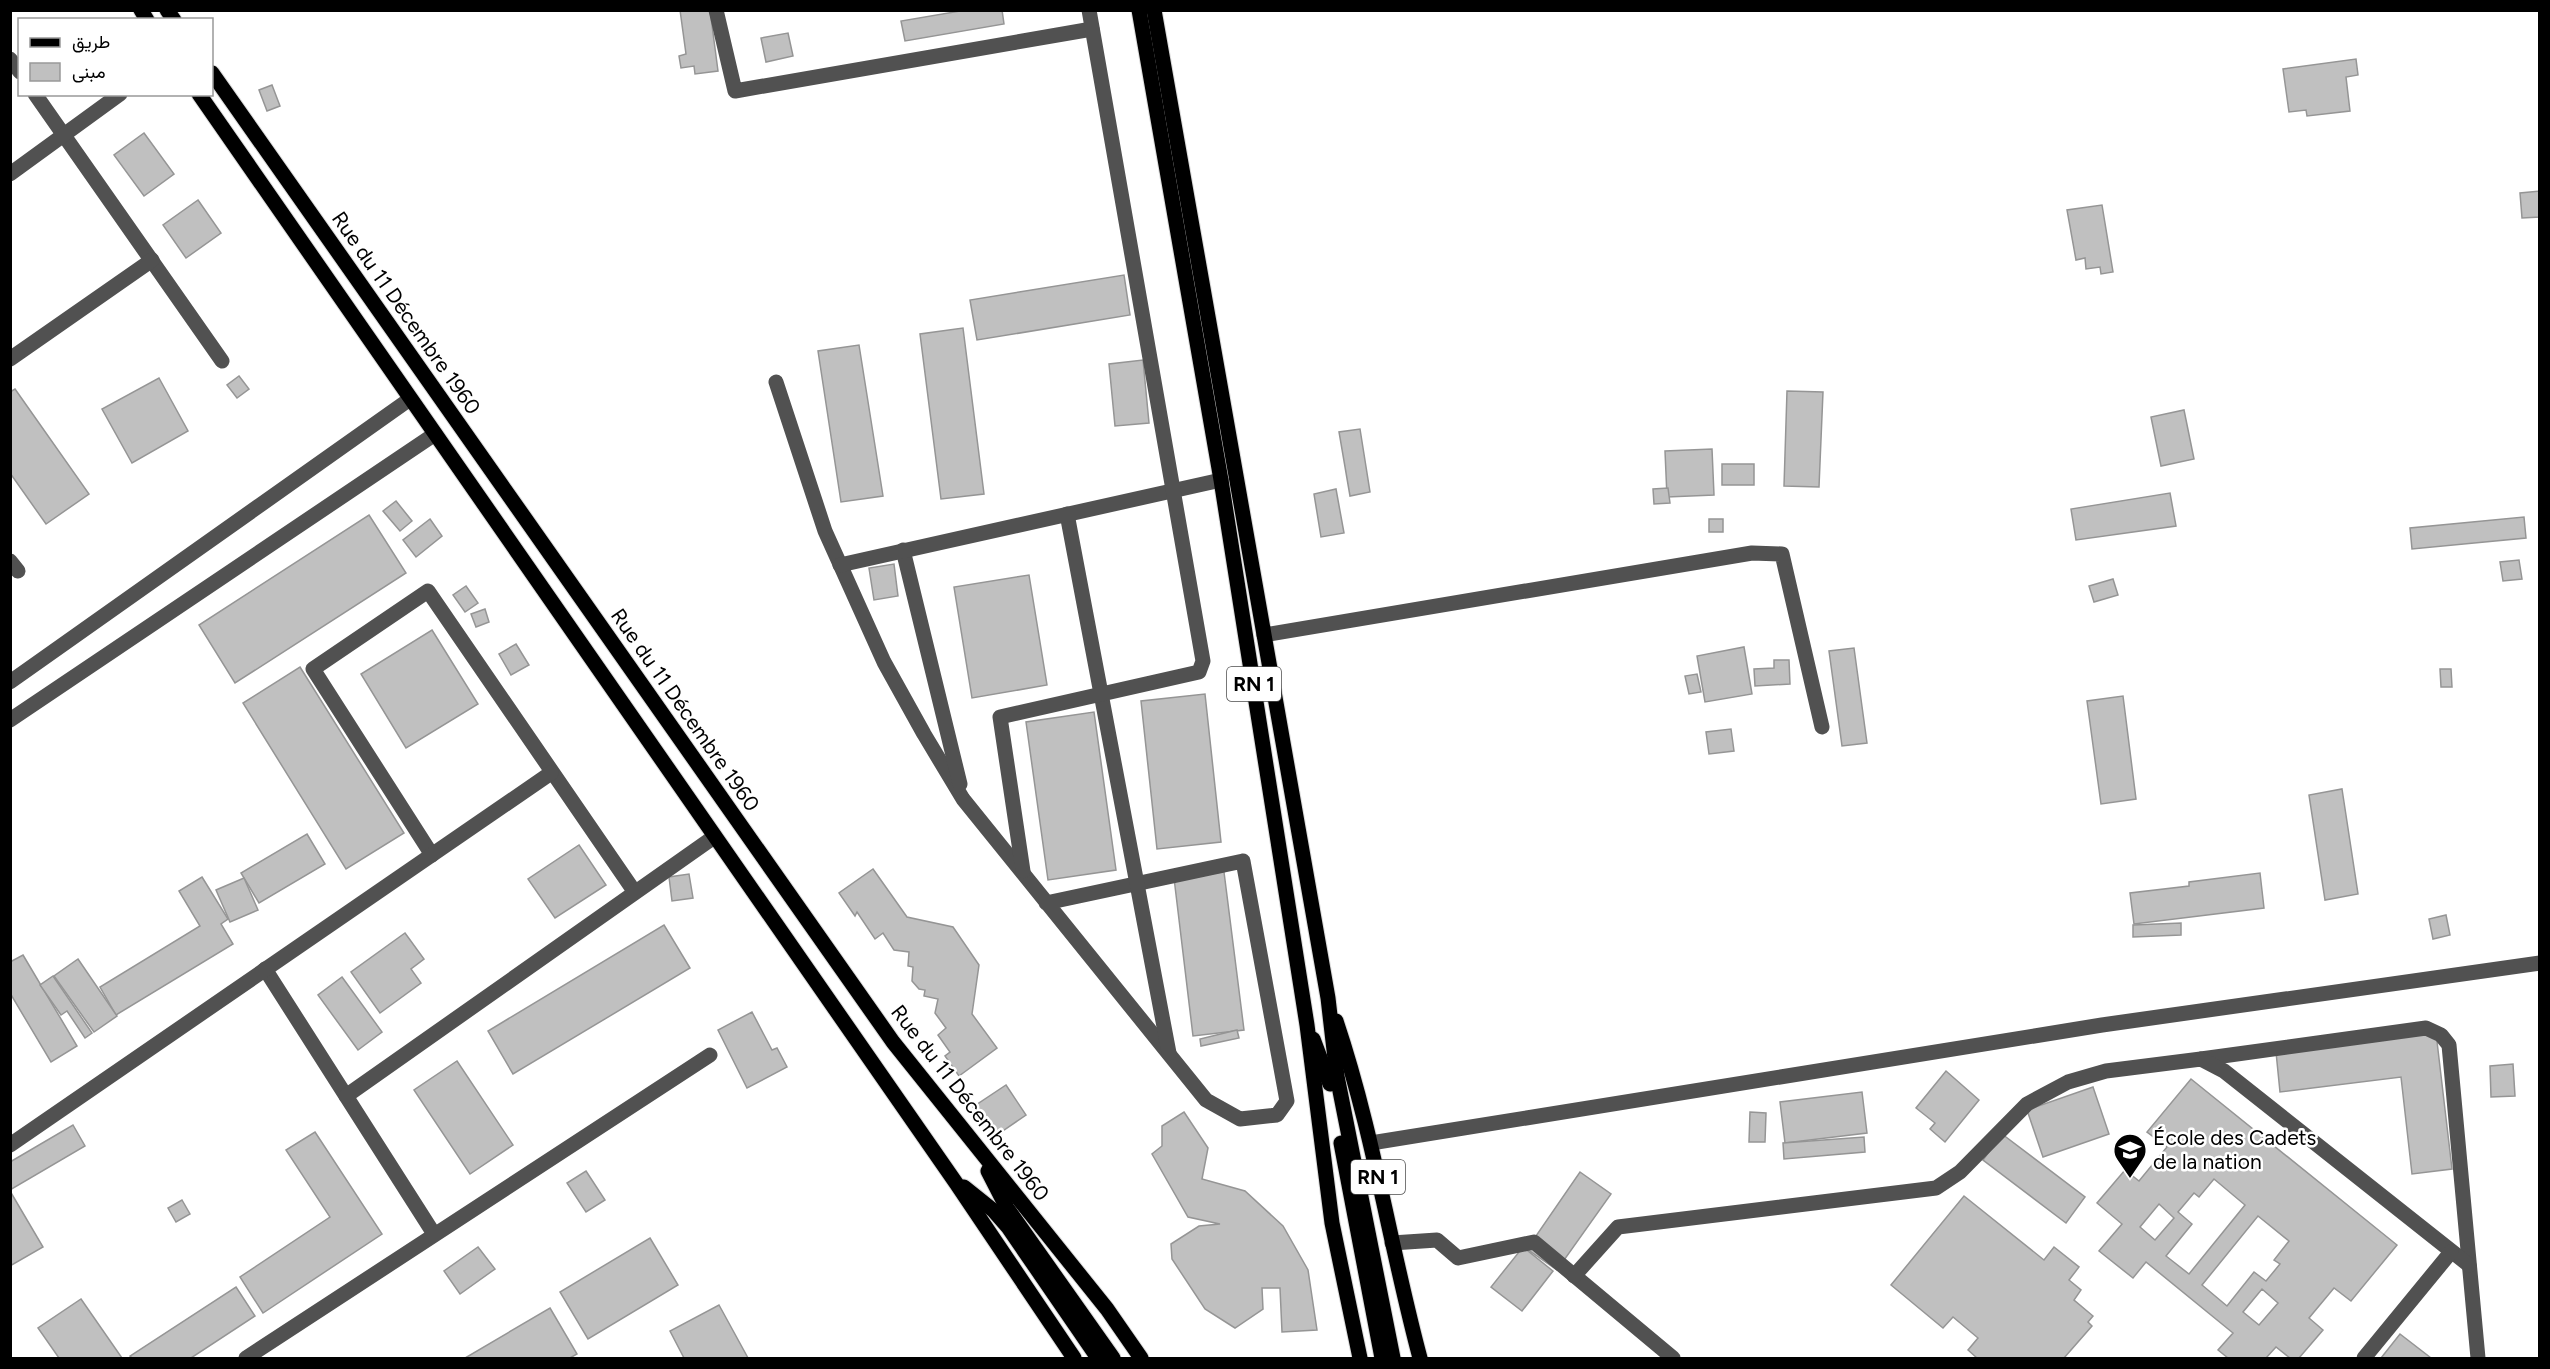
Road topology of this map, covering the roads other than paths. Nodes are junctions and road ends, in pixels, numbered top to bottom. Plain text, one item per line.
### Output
1 (716, 10) edge
2 (1089, 10) edge
3 (1139, 10) edge
4 (1154, 10) edge
5 (1092, 29) junction
6 (213, 74) edge
7 (36, 96) edge
8 (117, 96) edge
9 (200, 96) edge
10 (64, 135) junction
11 (10, 174) edge
12 (152, 260) junction
13 (10, 359) edge
14 (222, 361) dead end
15 (776, 382) dead end
16 (410, 399) junction
17 (435, 434) junction
18 (1221, 480) junction
19 (1172, 491) junction
20 (1067, 514) junction
21 (903, 550) junction
22 (840, 565) junction
23 (1264, 635) junction
24 (10, 681) edge
25 (1101, 694) junction
26 (10, 720) edge
27 (1822, 727) dead end
28 (551, 773) junction
29 (963, 799) junction
30 (714, 837) junction
31 (432, 855) junction
32 (1023, 874) junction
33 (1136, 884) junction
34 (634, 891) junction
35 (1046, 903) junction
36 (2540, 963) edge
37 (265, 969) junction
38 (1328, 998) junction
39 (1307, 1025) junction
40 (710, 1055) dead end
41 (1169, 1056) junction
42 (2201, 1059) junction
43 (346, 1096) junction
44 (1371, 1143) junction
45 (10, 1145) edge
46 (981, 1152) junction
47 (956, 1183) junction
48 (434, 1234) junction
49 (1392, 1243) junction
50 (2451, 1252) junction
51 (2469, 1265) junction
52 (1574, 1276) junction
53 (246, 1359) edge
54 (1074, 1359) edge
55 (1098, 1359) edge
56 (1113, 1359) edge
57 (1142, 1359) edge
58 (1360, 1359) edge
59 (1382, 1359) edge
60 (1393, 1359) edge
61 (1420, 1359) edge
62 (1673, 1359) edge
63 (2364, 1359) edge
64 (2478, 1359) edge

1 - 5 lane
2 - 5 lane
3 - 18 main road, RN 1
4 - 23 main road, RN 1
5 - 19 lane
6 - 46 main road, Rue du 11 Décembre 1960
7 - 10 lane
8 - 10 lane
9 - 16 main road
10 - 11 lane
10 - 12 lane
12 - 13 lane
12 - 14 lane
15 - 22 lane
16 - 17 main road
16 - 24 lane
17 - 26 lane
17 - 30 main road
18 - 19 lane
18 - 39 main road, RN 1
19 - 20 lane
19 - 25 lane
20 - 21 lane
20 - 25 lane
21 - 22 lane
21 - 29 lane
22 - 29 lane
23 - 27 lane
23 - 38 main road, RN 1
25 - 32 lane
25 - 33 lane
28 - 31 lane
28 - 31 lane
28 - 34 lane
29 - 32 lane
30 - 34 lane
30 - 47 main road
31 - 37 lane
32 - 35 lane
33 - 35 lane
33 - 41 lane
33 - 41 lane
34 - 43 lane
35 - 41 lane
36 - 44 lane
37 - 43 lane
37 - 45 lane
38 - 44 main road, RN 1
38 - 60 main road
39 - 58 main road, RN 1
39 - 59 main road
40 - 48 lane
42 - 50 lane
42 - 51 lane
42 - 52 lane
43 - 48 lane
44 - 49 main road, RN 1
46 - 56 main road
46 - 57 main road, Rue du 11 Décembre 1960
47 - 54 main road
47 - 55 main road
48 - 53 lane
49 - 52 lane
49 - 61 main road, RN 1
50 - 51 lane
50 - 63 lane
51 - 64 lane
52 - 62 lane

